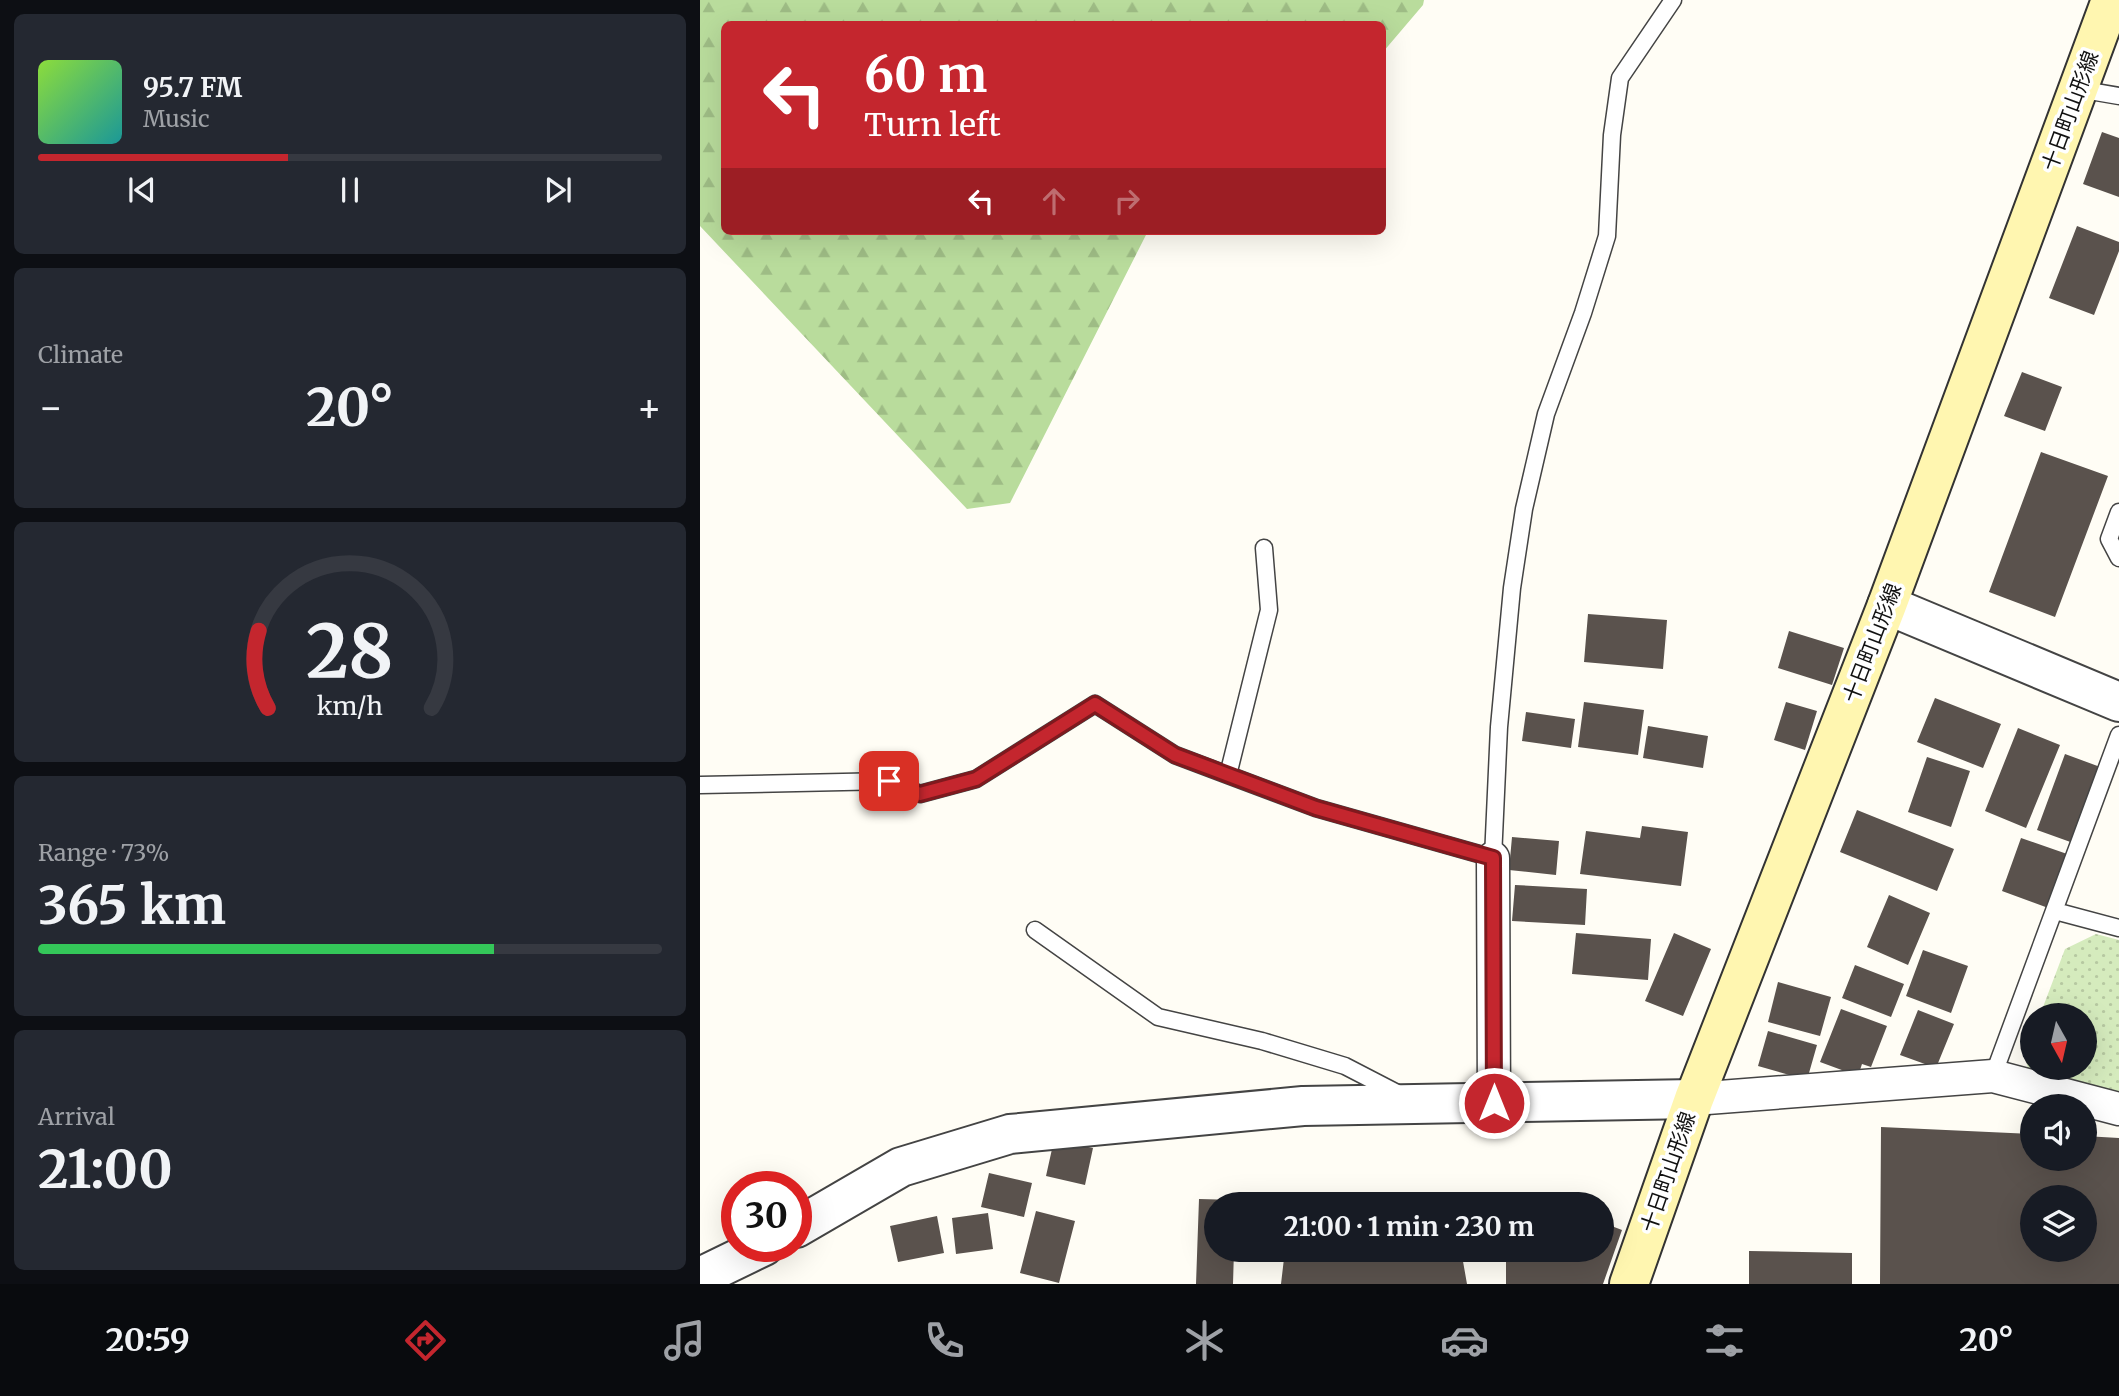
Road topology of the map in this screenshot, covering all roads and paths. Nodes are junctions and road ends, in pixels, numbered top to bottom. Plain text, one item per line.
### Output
1 (1672, 0) edge
2 (2111, 0) edge
3 (2078, 89) junction
4 (2119, 96) edge
5 (2119, 512) edge
6 (1264, 548) dead end
7 (2119, 558) edge
8 (1887, 605) junction
9 (2119, 702) edge
10 (2119, 735) edge
11 (1228, 775) junction
12 (700, 785) edge
13 (1493, 858) junction
14 (2054, 911) junction
15 (2119, 928) edge
16 (1035, 930) dead end
17 (1993, 1076) junction
18 (1694, 1099) junction
19 (1494, 1103) junction
20 (1418, 1104) junction
21 (2119, 1109) edge
22 (812, 1219) edge
23 (731, 1262) edge
24 (700, 1277) edge
25 (1629, 1284) edge

1 - 13 lane
2 - 3 main road, 十日町山形線
3 - 4 lane
3 - 8 main road, 十日町山形線
5 - 7 lane
6 - 11 lane
8 - 9 street
8 - 18 main road, 十日町山形線
10 - 14 lane
11 - 12 lane
11 - 13 lane
13 - 19 street
14 - 15 lane
14 - 17 lane
16 - 20 lane
17 - 18 street
17 - 21 street
18 - 19 street
18 - 25 main road, 十日町山形線
19 - 20 street
20 - 22 street
23 - 24 street

